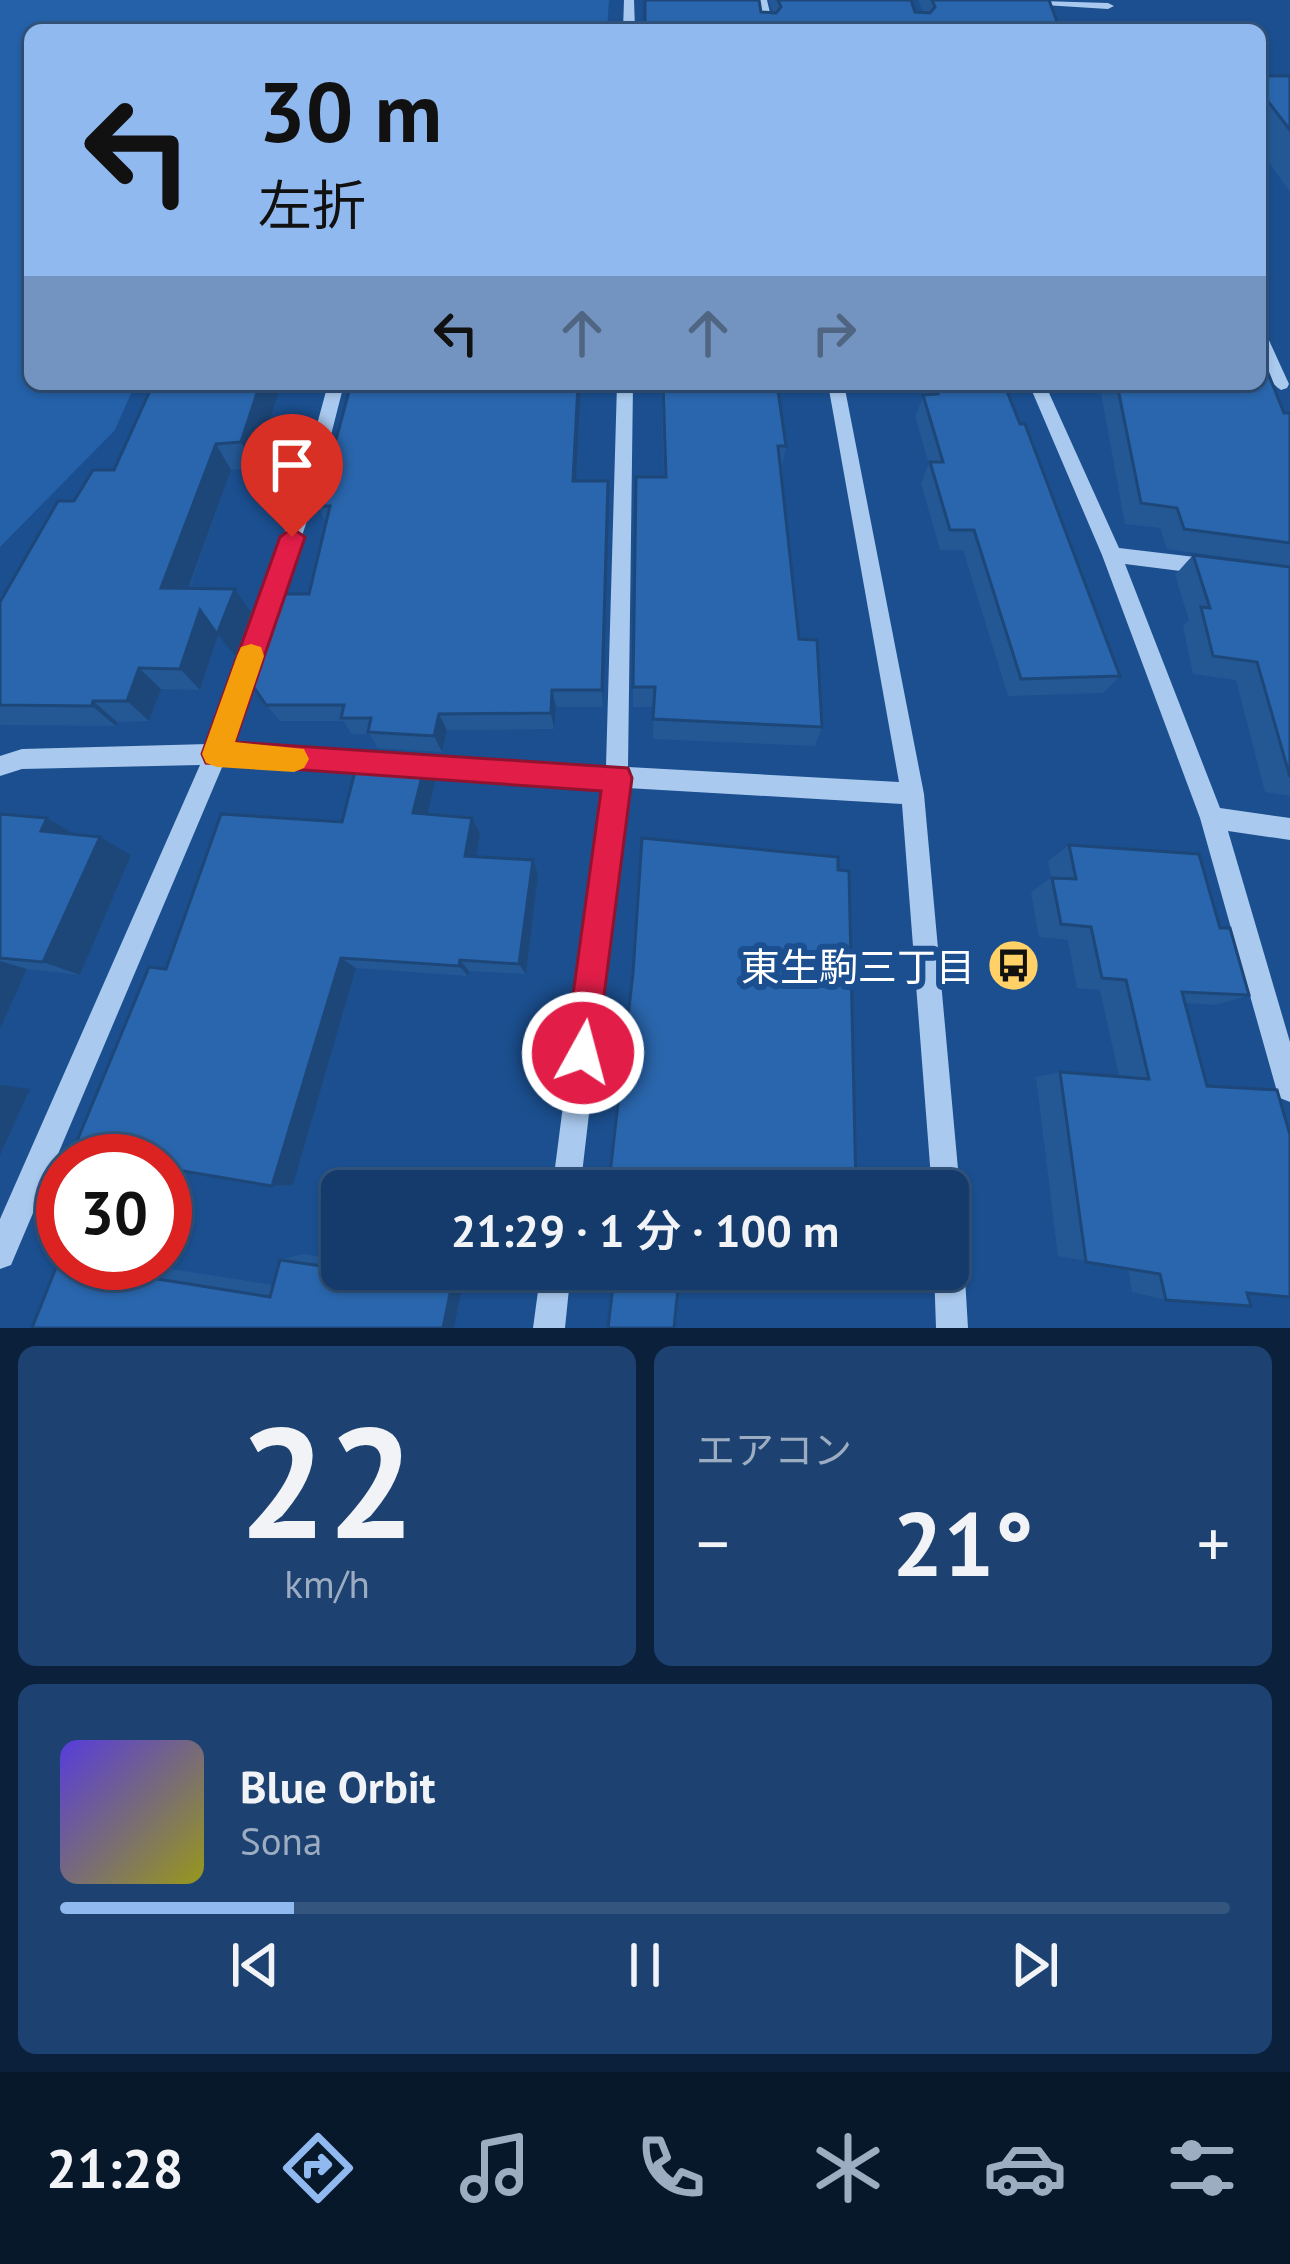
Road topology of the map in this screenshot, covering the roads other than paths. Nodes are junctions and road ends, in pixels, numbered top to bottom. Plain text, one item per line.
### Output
1 (1010, 0) edge
2 (1109, 8) edge
3 (1266, 349) edge
4 (1286, 384) edge
5 (334, 390) edge
6 (625, 390) edge
7 (837, 390) edge
8 (1040, 390) edge
9 (1112, 555) junction
10 (1223, 569) edge
11 (217, 754) junction
12 (0, 766) edge
13 (617, 778) junction
14 (913, 794) junction
15 (1212, 818) junction
16 (1290, 829) edge
17 (1290, 1088) edge
18 (569, 1170) edge
19 (944, 1170) edge
20 (0, 1254) edge
21 (553, 1290) edge
22 (950, 1290) edge
23 (548, 1328) edge
24 (952, 1328) edge

1 - 2 street
3 - 4 street
5 - 11 street
6 - 13 street
7 - 14 street
8 - 9 street
9 - 10 street
9 - 15 street
11 - 12 street
11 - 13 street
11 - 20 street
13 - 14 street
13 - 18 street
14 - 19 street
15 - 16 street
15 - 17 street
21 - 23 street
22 - 24 street

